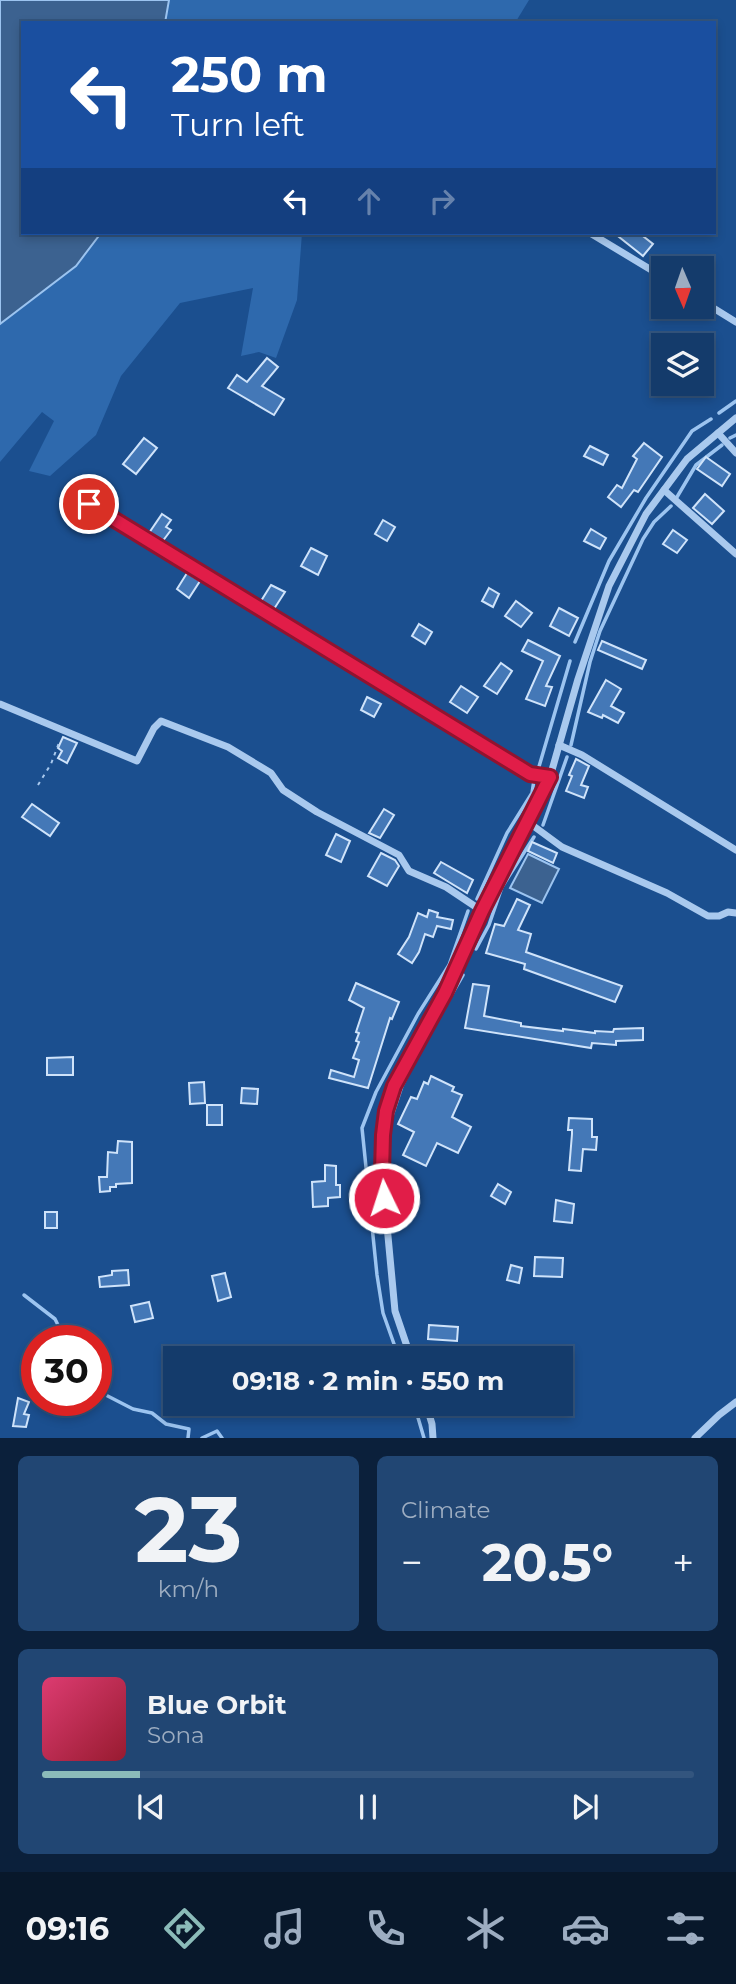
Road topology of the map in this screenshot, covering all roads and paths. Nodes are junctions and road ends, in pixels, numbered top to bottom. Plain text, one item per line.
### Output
1 (593, 235) edge
2 (651, 269) edge
3 (714, 308) edge
4 (736, 322) edge
5 (736, 418) edge
6 (718, 433) junction
7 (736, 453) edge
8 (664, 490) junction
9 (89, 504) dead end
10 (736, 554) edge
11 (0, 704) edge
12 (64, 729) junction
13 (559, 745) junction
14 (550, 777) junction
15 (37, 785) dead end
16 (528, 821) junction
17 (736, 850) edge
18 (482, 911) junction
19 (736, 913) edge
20 (407, 1346) edge
21 (736, 1402) edge
22 (430, 1416) edge
23 (433, 1438) edge
24 (695, 1438) edge

1 - 2 street
3 - 4 street
5 - 6 street
6 - 7 street
6 - 8 street
8 - 10 street
8 - 13 street
9 - 14 street
11 - 12 street
12 - 15 path
12 - 18 street
13 - 14 street
13 - 17 street
14 - 16 street
16 - 18 street
16 - 19 street
18 - 20 street
21 - 24 street
22 - 23 street

